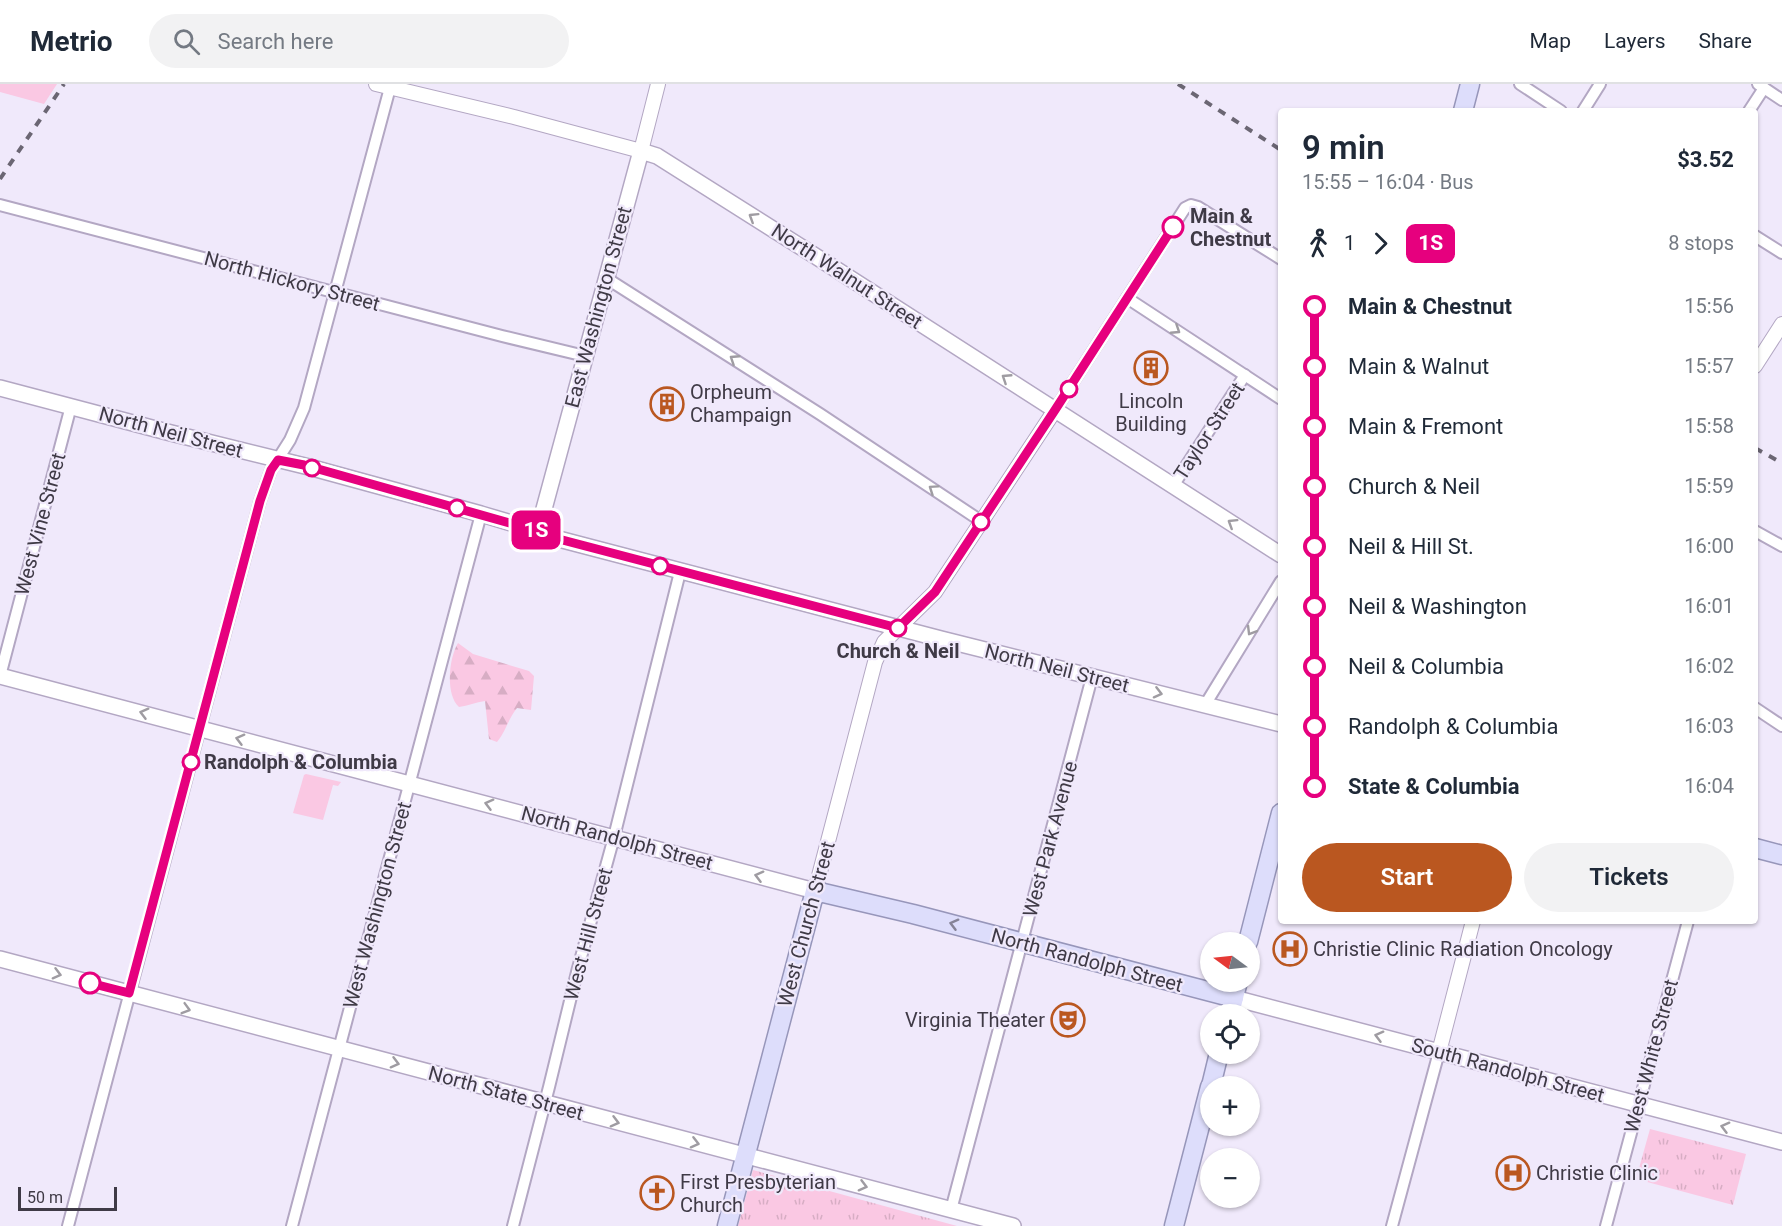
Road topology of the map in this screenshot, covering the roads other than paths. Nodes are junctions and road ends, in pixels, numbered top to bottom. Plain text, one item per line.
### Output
1 (376, 84) edge
2 (658, 84) edge
3 (1470, 84) edge
4 (1520, 84) edge
5 (1600, 84) edge
6 (391, 86) edge
7 (1761, 86) edge
8 (1782, 100) edge
9 (1464, 108) edge
10 (1556, 108) edge
11 (1585, 108) edge
12 (1750, 108) edge
13 (640, 151) junction
14 (0, 204) edge
15 (1758, 238) edge
16 (1782, 253) edge
17 (1278, 257) edge
18 (606, 278) junction
19 (335, 292) junction
20 (1127, 298) junction
21 (1782, 324) edge
22 (585, 356) junction
23 (1758, 361) edge
24 (1245, 375) junction
25 (0, 388) edge
26 (1278, 397) edge
27 (71, 406) junction
28 (1055, 410) junction
29 (278, 460) junction
30 (1173, 486) junction
31 (481, 514) junction
32 (981, 521) junction
33 (538, 531) junction
34 (1758, 533) edge
35 (1782, 546) edge
36 (1278, 553) edge
37 (680, 572) junction
38 (1278, 585) edge
39 (898, 628) junction
40 (0, 676) edge
41 (1092, 677) junction
42 (1205, 705) junction
43 (1758, 710) edge
44 (1278, 723) edge
45 (1782, 726) edge
46 (200, 728) junction
47 (409, 784) junction
48 (1278, 825) edge
49 (614, 837) junction
50 (1758, 848) edge
51 (1781, 852) edge
52 (815, 891) junction
53 (1472, 924) edge
54 (1687, 924) edge
55 (1251, 932) edge
56 (1023, 942) junction
57 (0, 959) edge
58 (129, 993) junction
59 (1234, 998) edge
60 (339, 1048) junction
61 (1438, 1052) junction
62 (545, 1103) junction
63 (1638, 1105) junction
64 (1200, 1128) edge
65 (1782, 1142) edge
66 (746, 1155) junction
67 (951, 1210) junction
68 (68, 1226) edge
69 (292, 1226) edge
70 (513, 1226) edge
71 (726, 1226) edge
72 (1012, 1226) edge
73 (1174, 1226) edge
74 (1392, 1226) edge
75 (1606, 1226) edge

1 - 6 street, North Walnut Street
2 - 13 street, East Washington Street
3 - 9 main road
4 - 10 street
5 - 11 street
6 - 13 street, North Walnut Street
6 - 19 street
7 - 8 street
7 - 12 street
13 - 18 main road, East Washington Street
28 -> 13 main road, North Walnut Street
14 - 19 street, North Hickory Street
15 - 16 street
17 - 20 street
18 - 22 main road, East Washington Street
32 -> 18 street
19 - 22 street, North Hickory Street
19 - 29 street
20 -> 24 street
20 - 28 street
21 - 23 street
22 - 33 main road, East Washington Street
24 - 26 street
24 - 30 street, Taylor Street
25 - 27 main road, North Neil Street
27 - 29 main road, North Neil Street
27 - 40 street, West Vine Street
28 - 30 main road, North Walnut Street
28 - 32 street, West Church Street
29 - 31 main road, North Neil Street
29 - 46 street
36 -> 30 main road, North Walnut Street
31 - 33 main road, North Neil Street
31 - 47 street, West Washington Street
32 - 39 street, West Church Street
33 - 37 main road, North Neil Street
34 - 35 street
37 - 39 main road, North Neil Street
37 - 49 street, West Hill Street
38 -> 42 street
39 - 41 main road, North Neil Street
39 - 52 street, West Church Street
46 -> 40 main road, North Randolph Street
41 -> 42 main road, North Neil Street
41 - 56 street, West Park Avenue
42 - 44 main road, North Neil Street
43 - 45 street
47 -> 46 main road, North Randolph Street
46 - 58 street
49 -> 47 main road, North Randolph Street
47 - 60 street, West Washington Street
48 - 55 main road
52 -> 49 main road, North Randolph Street
49 - 62 street, West Hill Street
50 - 51 main road
56 -> 52 main road, North Randolph Street
52 - 66 main road, West Church Street
53 - 61 street
54 - 63 street, West White Street
56 - 59 main road, North Randolph Street
56 - 67 street, West Park Avenue
57 -> 58 main road, North State Street
58 -> 60 main road, North State Street
58 - 68 street
61 -> 59 main road, South Randolph Street
60 -> 62 main road, North State Street
60 - 69 street, West Washington Street
61 - 63 main road, South Randolph Street
61 - 74 street
62 -> 66 main road, North State Street
62 - 70 street, West Hill Street
65 -> 63 main road, South Randolph Street
63 - 75 street, West White Street
64 - 73 main road
66 -> 67 main road, North State Street
66 - 71 main road, West Church Street
67 - 72 main road, North State Street

